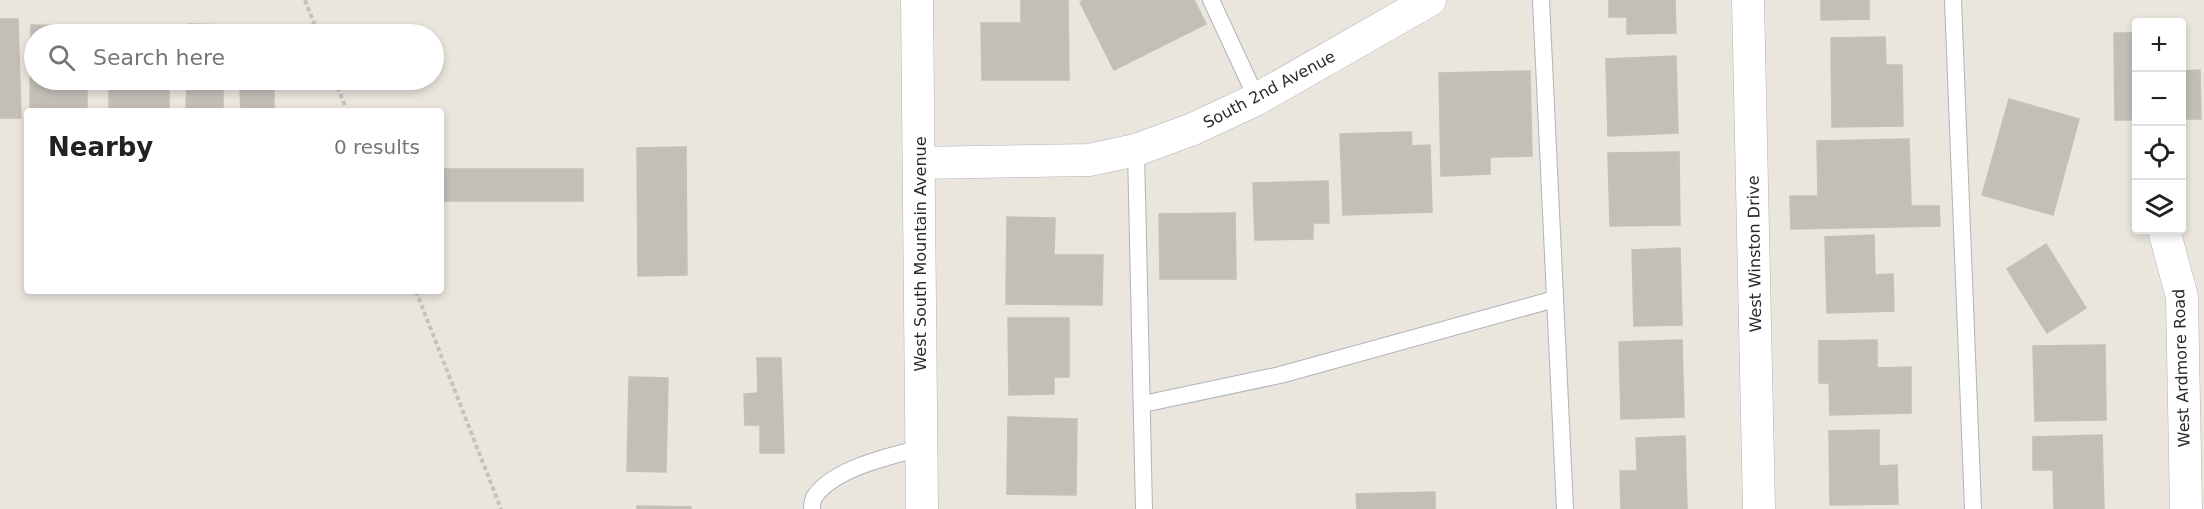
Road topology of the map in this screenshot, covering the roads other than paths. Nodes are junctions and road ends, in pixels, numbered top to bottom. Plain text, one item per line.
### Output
1 (917, 0) edge
2 (1211, 0) edge
3 (1430, 0) edge
4 (1541, 0) edge
5 (1748, 0) edge
6 (1953, 0) edge
7 (1389, 10) edge
8 (1257, 99) junction
9 (1136, 150) junction
10 (919, 163) junction
11 (2165, 234) edge
12 (1555, 299) junction
13 (1143, 404) junction
14 (921, 448) junction
15 (812, 509) edge
16 (922, 509) edge
17 (1144, 509) edge
18 (1565, 509) edge
19 (1759, 509) edge
20 (1973, 509) edge
21 (2186, 509) edge

1 - 10 street, West South Mountain Avenue
2 - 8 lane
3 - 7 street, South 2nd Avenue
4 - 12 lane
5 - 19 street, West Winston Drive
6 - 20 lane
7 - 8 street, South 2nd Avenue
8 - 9 street, South 2nd Avenue
9 - 10 street, South 2nd Avenue
9 - 13 lane
10 - 14 street, West South Mountain Avenue
11 - 21 street, West Ardmore Road
12 - 13 lane
12 - 18 lane
13 - 17 lane
14 - 15 lane
14 - 16 street, West South Mountain Avenue

